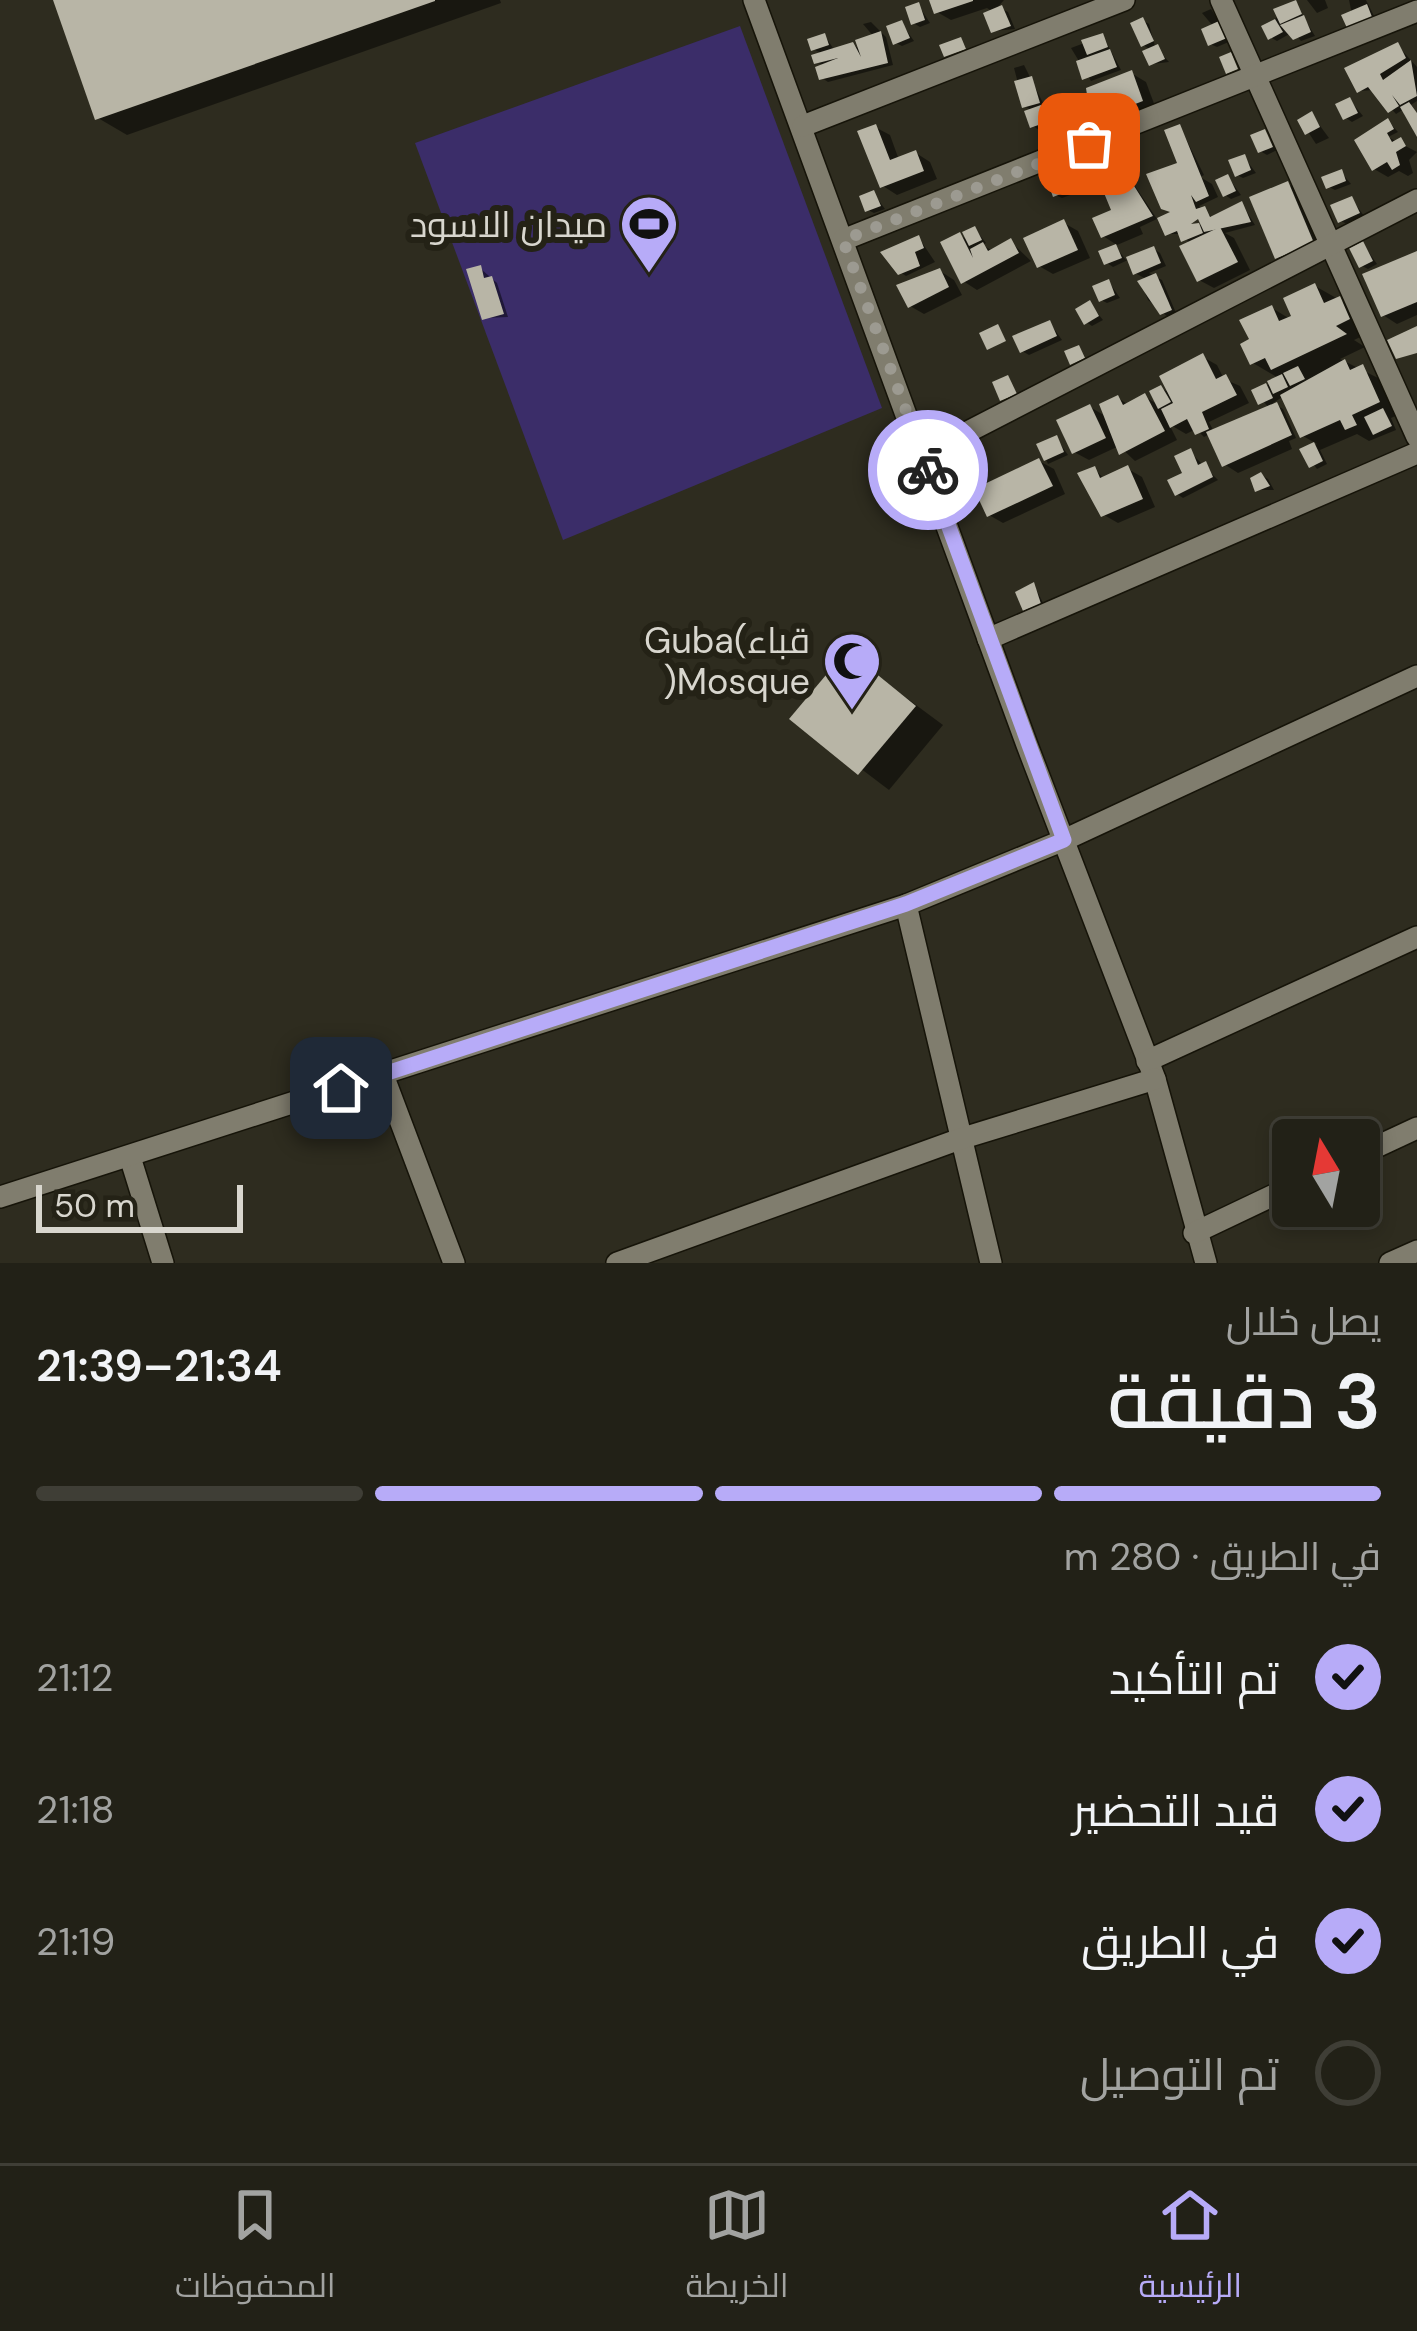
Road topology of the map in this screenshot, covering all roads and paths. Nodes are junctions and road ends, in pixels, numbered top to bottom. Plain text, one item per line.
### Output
1 (754, 0) edge
2 (1124, 0) edge
3 (1221, 0) edge
4 (1417, 11) edge
5 (1253, 80) junction
6 (803, 126) junction
7 (1417, 200) edge
8 (843, 240) junction
9 (1328, 250) junction
10 (1417, 437) edge
11 (1417, 453) edge
12 (923, 455) junction
13 (988, 639) junction
14 (1417, 676) edge
15 (1064, 840) junction
16 (906, 904) junction
17 (1417, 937) edge
18 (1151, 1070) junction
19 (383, 1075) junction
20 (1417, 1128) edge
21 (960, 1138) junction
22 (1380, 1145) edge
23 (130, 1157) junction
24 (1272, 1196) edge
25 (0, 1197) edge
26 (1194, 1233) junction
27 (1417, 1251) edge
28 (163, 1263) edge
29 (454, 1263) edge
30 (617, 1263) edge
31 (991, 1263) edge
32 (1206, 1263) edge
33 (1390, 1263) edge

1 - 6 street
2 - 6 street
3 - 5 street
4 - 5 street
5 - 8 street
5 - 9 street
6 - 8 street
7 - 9 street
8 - 12 street
9 - 10 street
9 - 12 street
11 - 13 street
12 - 13 street
13 - 15 street
14 - 15 street
15 - 16 street
15 - 18 street
16 - 19 street
16 - 21 street
17 - 18 street
18 - 21 street
18 - 26 street
19 - 23 street
19 - 29 street
20 - 22 street
21 - 30 street
21 - 31 street
23 - 25 street
23 - 28 street
24 - 26 street
26 - 32 street
27 - 33 street

